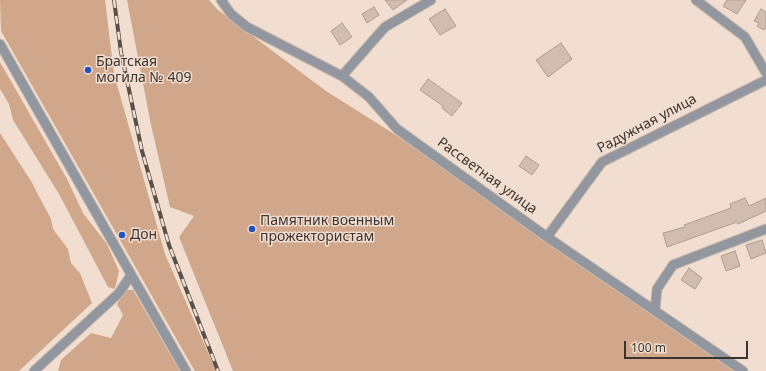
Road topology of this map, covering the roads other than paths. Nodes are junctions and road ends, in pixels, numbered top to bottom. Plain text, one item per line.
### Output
1 (221, 0) edge
2 (431, 0) edge
3 (696, 0) edge
4 (1, 47) edge
5 (766, 73) edge
6 (342, 76) junction
7 (766, 80) edge
8 (766, 229) edge
9 (547, 237) junction
10 (131, 275) junction
11 (655, 310) junction
12 (34, 371) edge
13 (186, 371) edge
14 (743, 371) edge

1 - 6 street, Рассветная улица
2 - 6 street
3 - 5 street
4 - 10 street
6 - 9 street, Рассветная улица
7 - 9 street, Радужная улица
8 - 11 street
9 - 11 street, Рассветная улица
10 - 12 street
10 - 13 street
11 - 14 street, Рассветная улица

